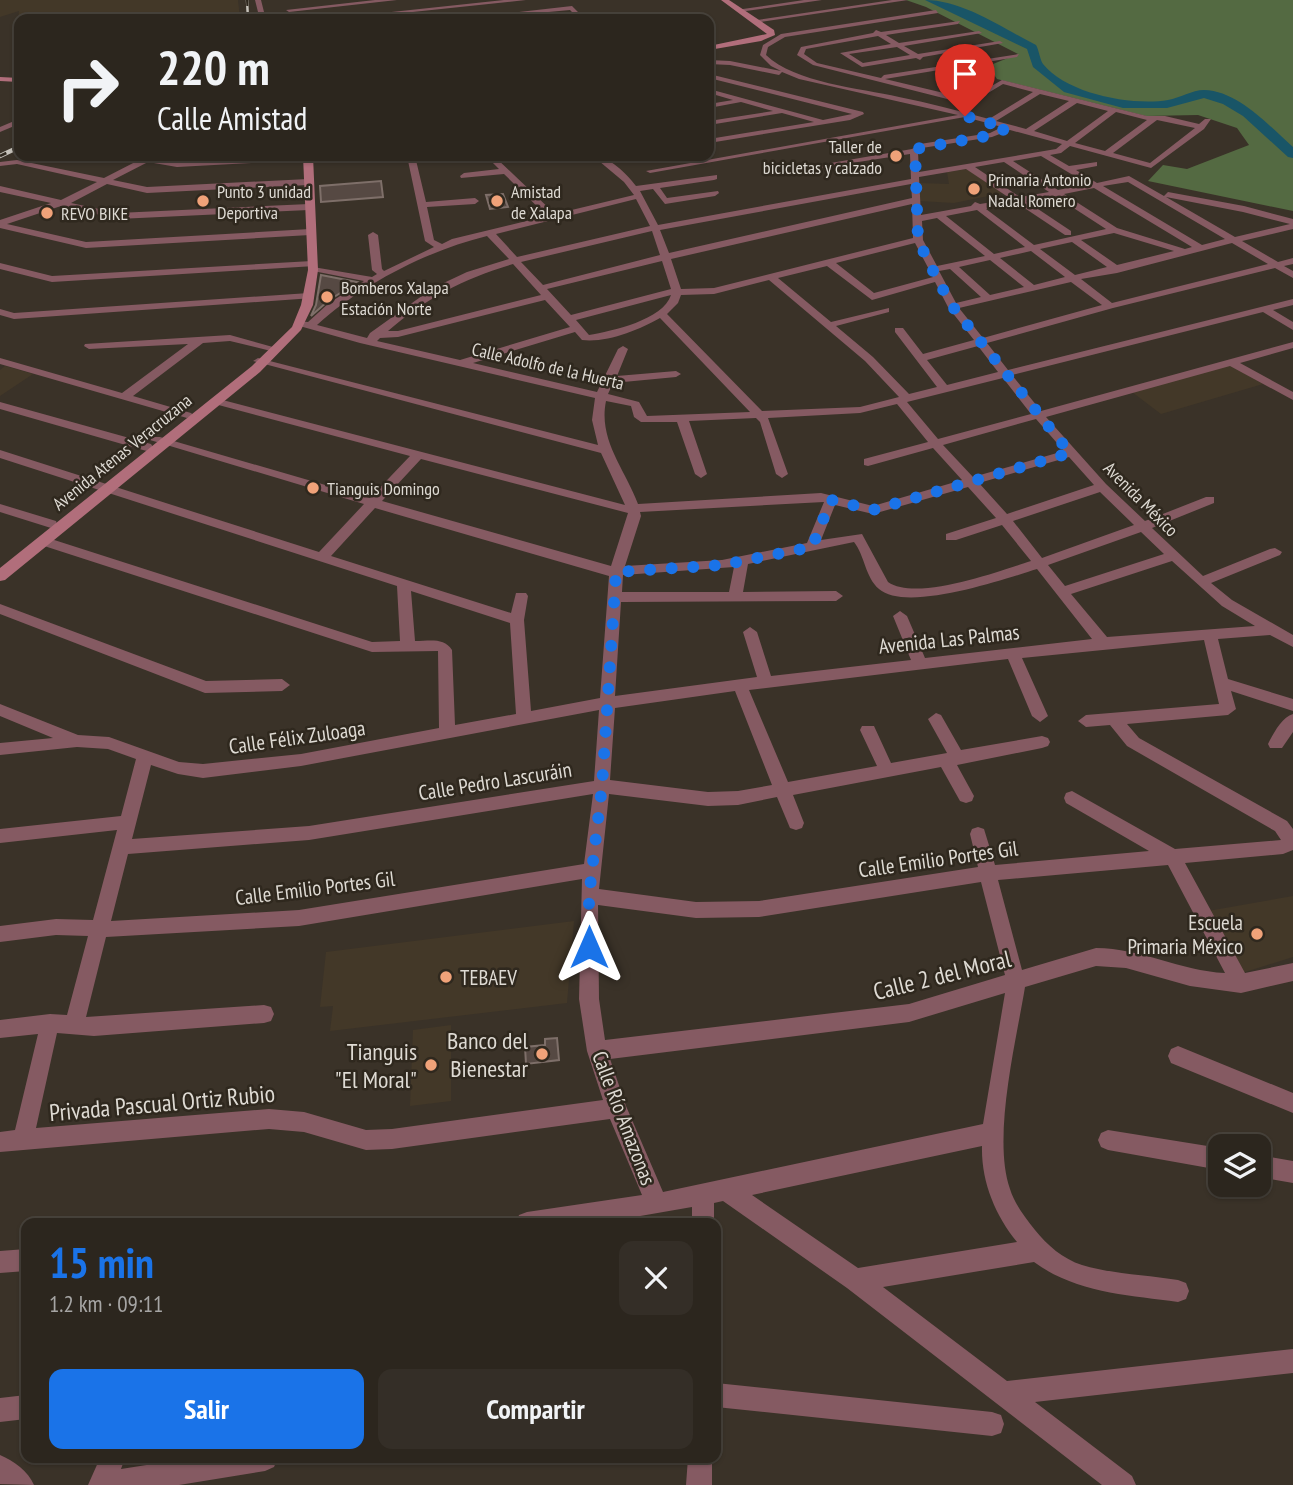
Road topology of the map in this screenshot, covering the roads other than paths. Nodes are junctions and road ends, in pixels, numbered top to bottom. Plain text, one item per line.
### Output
1 (298, 0) edge
2 (394, 0) edge
3 (523, 0) edge
4 (724, 0) edge
5 (819, 0) edge
6 (906, 0) edge
7 (455, 7) edge
8 (835, 9) junction
9 (289, 10) junction
10 (739, 10) junction
11 (932, 10) junction
12 (538, 11) junction
13 (286, 14) edge
14 (382, 14) edge
15 (522, 14) edge
16 (541, 14) edge
17 (577, 14) edge
18 (754, 20) junction
19 (856, 21) junction
20 (958, 22) junction
21 (771, 32) junction
22 (979, 33) junction
23 (878, 34) junction
24 (780, 36) junction
25 (757, 40) junction
26 (769, 42) junction
27 (1000, 43) junction
28 (897, 45) junction
29 (714, 47) edge
30 (917, 56) junction
31 (764, 58) junction
32 (714, 62) edge
33 (730, 62) junction
34 (939, 68) junction
35 (836, 69) junction
36 (904, 74) junction
37 (714, 77) edge
38 (799, 77) junction
39 (875, 78) junction
40 (942, 78) dead end
41 (816, 81) junction
42 (808, 86) dead end
43 (910, 86) junction
44 (989, 90) junction
45 (1039, 91) junction
46 (714, 92) edge
47 (887, 98) junction
48 (744, 100) junction
49 (1076, 100) junction
50 (970, 102) junction
51 (714, 105) edge
52 (922, 106) junction
53 (1114, 110) junction
54 (784, 111) junction
55 (913, 112) junction
56 (952, 112) junction
57 (965, 116) junction
58 (1155, 118) junction
59 (714, 122) edge
60 (825, 122) junction
61 (932, 122) junction
62 (988, 122) junction
63 (908, 126) junction
64 (1007, 128) junction
65 (1026, 133) junction
66 (742, 136) junction
67 (714, 140) edge
68 (1068, 144) junction
69 (915, 149) junction
70 (761, 152) junction
71 (1043, 154) junction
72 (1106, 154) junction
73 (714, 159) edge
74 (1006, 160) junction
75 (145, 161) edge
76 (162, 161) edge
77 (242, 161) edge
78 (308, 161) edge
79 (412, 161) edge
80 (495, 161) edge
81 (603, 161) edge
82 (701, 161) edge
83 (17, 162) junction
84 (0, 164) edge
85 (1094, 164) dead end
86 (970, 167) junction
87 (654, 168) dead end
88 (800, 169) dead end
89 (1068, 169) junction
90 (506, 171) junction
91 (0, 172) edge
92 (464, 176) dead end
93 (714, 177) dead end
94 (915, 178) junction
95 (703, 179) junction
96 (105, 181) junction
97 (308, 181) junction
98 (679, 183) junction
99 (1091, 183) junction
100 (654, 186) junction
101 (0, 189) edge
102 (1053, 190) junction
103 (637, 192) junction
104 (1155, 192) junction
105 (691, 197) junction
106 (1014, 197) junction
107 (475, 201) dead end
108 (61, 203) junction
109 (422, 205) junction
110 (775, 205) junction
111 (975, 205) junction
112 (1223, 205) junction
113 (927, 206) junction
114 (309, 207) junction
115 (553, 217) junction
116 (786, 218) dead end
117 (917, 219) junction
118 (0, 224) edge
119 (1293, 224) edge
120 (655, 227) junction
121 (1107, 229) junction
122 (310, 232) junction
123 (489, 232) junction
124 (1271, 232) junction
125 (373, 235) dead end
126 (1071, 236) junction
127 (918, 240) junction
128 (1236, 240) junction
129 (1031, 244) junction
130 (437, 246) junction
131 (1202, 249) junction
132 (1187, 253) junction
133 (990, 254) junction
134 (1174, 256) junction
135 (665, 257) junction
136 (515, 260) junction
137 (1293, 261) edge
138 (828, 262) junction
139 (0, 265) edge
140 (1277, 265) junction
141 (952, 266) junction
142 (312, 267) junction
143 (1117, 270) junction
144 (933, 271) junction
145 (378, 275) junction
146 (1293, 275) edge
147 (771, 277) junction
148 (1075, 280) junction
149 (1033, 289) junction
150 (677, 291) junction
151 (545, 292) junction
152 (309, 296) junction
153 (989, 299) junction
154 (1293, 302) edge
155 (1110, 306) junction
156 (953, 307) junction
157 (1265, 309) junction
158 (885, 310) dead end
159 (0, 312) edge
160 (661, 313) junction
161 (307, 321) junction
162 (573, 323) junction
163 (830, 325) junction
164 (1293, 327) edge
165 (899, 330) dead end
166 (201, 339) junction
167 (372, 339) junction
168 (982, 342) junction
169 (1293, 345) edge
170 (89, 346) dead end
171 (623, 349) dead end
172 (266, 357) junction
173 (921, 358) junction
174 (0, 361) edge
175 (1231, 362) junction
176 (460, 364) junction
177 (676, 373) dead end
178 (1006, 374) junction
179 (611, 380) junction
180 (943, 388) junction
181 (124, 397) junction
182 (601, 397) junction
183 (1293, 397) edge
184 (903, 399) junction
185 (215, 401) junction
186 (0, 405) edge
187 (1037, 414) junction
188 (187, 415) junction
189 (761, 415) junction
190 (682, 419) junction
191 (156, 443) junction
192 (935, 443) junction
193 (604, 450) junction
194 (1070, 453) junction
195 (0, 454) edge
196 (418, 454) junction
197 (868, 462) dead end
198 (701, 474) dead end
199 (782, 474) dead end
200 (971, 482) junction
201 (104, 486) junction
202 (1102, 486) junction
203 (831, 500) junction
204 (1210, 500) dead end
205 (372, 504) junction
206 (0, 508) edge
207 (634, 509) junction
208 (1005, 520) junction
209 (51, 524) junction
210 (1143, 526) junction
211 (950, 537) dead end
212 (43, 541) junction
213 (812, 547) junction
214 (1275, 552) dead end
215 (322, 556) junction
216 (1174, 556) junction
217 (742, 562) junction
218 (1039, 563) junction
219 (0, 565) edge
220 (616, 572) junction
221 (0, 576) edge
222 (1201, 582) junction
223 (404, 583) junction
224 (1062, 592) junction
225 (521, 596) dead end
226 (836, 596) dead end
227 (614, 597) junction
228 (735, 597) junction
229 (0, 609) edge
230 (900, 616) dead end
231 (517, 620) junction
232 (1271, 631) junction
233 (750, 632) dead end
234 (1209, 633) junction
235 (1293, 642) edge
236 (1103, 643) junction
237 (408, 647) junction
238 (1013, 653) junction
239 (920, 663) junction
240 (766, 682) junction
241 (1224, 683) junction
242 (282, 685) dead end
243 (740, 685) junction
244 (607, 703) junction
245 (1293, 705) edge
246 (0, 710) edge
247 (1040, 716) dead end
248 (1113, 718) junction
249 (936, 719) dead end
250 (524, 720) junction
251 (1293, 720) edge
252 (1086, 721) dead end
253 (868, 730) dead end
254 (447, 734) junction
255 (78, 741) junction
256 (1042, 742) dead end
257 (1276, 744) dead end
258 (0, 750) edge
259 (145, 755) junction
260 (952, 760) junction
261 (887, 771) junction
262 (602, 786) junction
263 (782, 789) junction
264 (966, 796) dead end
265 (1072, 798) dead end
266 (127, 822) junction
267 (796, 823) dead end
268 (978, 834) dead end
269 (0, 836) edge
270 (120, 847) junction
271 (1172, 856) junction
272 (591, 870) junction
273 (989, 873) junction
274 (589, 896) junction
275 (98, 928) junction
276 (0, 934) edge
277 (1293, 972) edge
278 (1016, 983) junction
279 (1241, 984) junction
280 (264, 1014) dead end
281 (50, 1023) junction
282 (74, 1026) junction
283 (0, 1029) edge
284 (597, 1051) junction
285 (1178, 1056) dead end
286 (1293, 1103) edge
287 (617, 1108) junction
288 (992, 1133) junction
289 (23, 1140) junction
290 (1108, 1140) dead end
291 (0, 1142) edge
292 (1208, 1157) edge
293 (1271, 1168) edge
294 (1293, 1172) edge
295 (714, 1191) junction
296 (657, 1203) junction
297 (560, 1218) edge
298 (704, 1218) edge
299 (1037, 1250) junction
300 (21, 1260) edge
301 (0, 1262) edge
302 (855, 1280) junction
303 (1178, 1291) dead end
304 (1293, 1361) edge
305 (1002, 1394) junction
306 (721, 1396) edge
307 (21, 1408) edge
308 (0, 1410) edge
309 (992, 1424) dead end
310 (111, 1463) edge
311 (235, 1463) edge
312 (700, 1463) edge
313 (0, 1468) edge
314 (21, 1485) edge
315 (102, 1485) edge
316 (699, 1485) edge
317 (1123, 1485) edge

1 - 9 street
2 - 9 street
3 - 7 street
4 - 10 main road
5 - 8 street
5 - 10 street
6 - 8 street
6 - 11 street
7 - 14 street
8 - 18 street
8 - 19 street
9 - 13 street
10 - 18 main road
11 - 19 street
11 - 20 street
12 - 15 street
12 - 16 street
12 - 17 street
18 - 21 main road
19 - 21 street
19 - 23 street
19 - 24 street
20 - 22 street
20 - 23 street
21 - 24 street
21 - 25 main road
22 - 27 street
22 - 28 street
23 - 28 street
23 - 35 street
24 - 26 street
25 - 26 street
25 - 29 main road
26 - 31 street
27 - 30 street
27 - 34 street
28 - 30 street
28 - 30 street
30 - 34 street
31 - 33 street
31 - 38 street
32 - 33 street
33 - 38 street
34 - 36 street
35 - 39 street
35 - 41 street
36 - 39 street
36 - 43 street
37 - 60 street
38 - 41 street
39 - 43 street
40 - 44 street
41 - 42 street
41 - 47 street
43 - 50 street
44 - 45 street
44 - 50 street
45 - 49 street
45 - 62 street
46 - 48 street
47 - 52 street
47 - 55 street
48 - 51 street
48 - 54 street
49 - 53 street
49 - 65 street
50 - 56 street
52 - 55 street
52 - 56 street
53 - 58 street
53 - 68 street
54 - 59 street
54 - 60 street
55 - 61 street
55 - 63 street
56 - 57 street
57 - 61 street
57 - 62 street
58 - 72 street
58 - 72 street
60 - 66 street
61 - 63 street
62 - 64 street
63 - 70 street
64 - 65 street
64 - 69 street
65 - 68 street
66 - 67 street
66 - 70 street
68 - 71 street
68 - 72 street
69 - 88 street
69 - 94 street, Avenida México
70 - 73 street
71 - 74 street
71 - 89 street
74 - 86 street
74 - 102 street
75 - 96 street
76 - 77 street
78 - 97 main road, Avenida Atenas Veracruzana
79 - 109 street
80 - 90 street
81 - 103 street
82 - 87 street
83 - 84 street
83 - 91 street
83 - 96 street
85 - 89 street
86 - 94 street
86 - 106 street
89 - 99 street
90 - 92 street
90 - 115 street
93 - 95 street
94 - 110 street
94 - 113 street, Avenida México
95 - 98 street
95 - 105 street
96 - 97 street
96 - 108 street
97 - 114 main road, Avenida Atenas Veracruzana
98 - 100 street
98 - 105 street
99 - 102 street
99 - 104 street
99 - 131 street
100 - 103 street
100 - 105 street
101 - 108 street
102 - 106 street
102 - 121 street
103 - 115 street
103 - 120 street
104 - 112 street
104 - 128 street
106 - 111 street
106 - 126 street
107 - 109 street
108 - 114 street
108 - 118 street
109 - 130 street
110 - 116 street
110 - 120 street
111 - 113 street
111 - 129 street
112 - 119 street
112 - 124 street
113 - 117 street, Avenida México
113 - 117 street
113 - 133 street
113 - 135 street
114 - 122 main road, Avenida Atenas Veracruzana
115 - 123 street
117 - 127 street, Avenida México
118 - 122 street
119 - 124 street
120 - 135 street
120 - 136 street
121 - 126 street
121 - 132 street
121 - 134 street
122 - 142 main road, Avenida Atenas Veracruzana
123 - 130 street
123 - 136 street
124 - 128 street
125 - 145 street
126 - 129 street
126 - 143 street
127 - 138 street
127 - 144 street, Avenida México
128 - 131 street
128 - 140 street
129 - 133 street
129 - 148 street
130 - 145 street
131 - 132 street
132 - 134 street
133 - 141 street
133 - 144 street
133 - 149 street
134 - 143 street
135 - 150 street
135 - 151 street
136 - 151 street
136 - 167 street
137 - 140 street
138 - 144 street
138 - 147 street
139 - 142 street
140 - 146 street
140 - 155 street
141 - 144 street
141 - 153 street
142 - 145 street
142 - 152 main road, Avenida Atenas Veracruzana
143 - 148 street
144 - 156 street, Avenida México
145 - 161 street
147 - 150 street
147 - 163 street
148 - 149 street
148 - 155 street
149 - 153 street
150 - 160 street
150 - 162 street
151 - 162 street
151 - 167 street
152 - 159 street
152 - 161 main road, Avenida Atenas Veracruzana
153 - 156 street
154 - 157 street, Calle Adolfo de la Huerta
155 - 168 street
156 - 168 street, Avenida México
157 - 164 street
157 - 178 street, Calle Adolfo de la Huerta
158 - 163 street
160 - 162 street
160 - 189 street
161 - 167 street, Calle Adolfo de la Huerta
161 - 172 main road, Avenida Atenas Veracruzana
162 - 176 street
163 - 184 street
165 - 173 street
166 - 170 street
166 - 172 street
166 - 181 street
167 - 176 street, Calle Adolfo de la Huerta
168 - 173 street
168 - 178 street, Avenida México
169 - 175 street
171 - 179 street
172 - 185 main road, Avenida Atenas Veracruzana
172 - 188 main road, Avenida Atenas Veracruzana
172 - 193 street
173 - 180 street
174 - 181 street
175 - 183 street
175 - 187 street
176 - 182 street, Calle Adolfo de la Huerta
177 - 179 street
178 - 180 street, Calle Adolfo de la Huerta
178 - 187 street, Avenida México
179 - 182 street
180 - 184 street, Calle Adolfo de la Huerta
181 - 188 street
182 - 190 street, Calle Adolfo de la Huerta
182 - 193 street
184 - 189 street, Calle Adolfo de la Huerta
184 - 192 street
185 - 191 main road, Avenida Atenas Veracruzana
185 - 196 street
186 - 191 street
187 - 192 street
187 - 194 street, Avenida México
188 - 191 main road, Avenida Atenas Veracruzana
189 - 190 street, Calle Adolfo de la Huerta
189 - 199 street
190 - 198 street
191 - 201 main road, Avenida Atenas Veracruzana
191 - 205 street
192 - 197 street
192 - 200 street
193 - 207 street
194 - 200 street
194 - 202 street, Avenida México
195 - 201 street
196 - 205 street
196 - 207 street
200 - 203 street
200 - 208 street
201 - 209 main road, Avenida Atenas Veracruzana
201 - 212 main road, Avenida Atenas Veracruzana
201 - 215 street
202 - 208 street
202 - 210 street, Avenida México
203 - 207 street
203 - 213 street
204 - 210 street
205 - 215 street
205 - 220 street
206 - 209 street
207 - 220 street, Calle Río Amazonas
208 - 211 street
208 - 218 street
209 - 219 main road, Avenida Atenas Veracruzana
210 - 216 street, Avenida México
210 - 218 street
212 - 221 main road, Avenida Atenas Veracruzana
212 - 237 street
213 - 217 street
213 - 218 street
214 - 222 street
215 - 223 street
216 - 222 street, Avenida México
216 - 224 street
217 - 220 street
217 - 228 street
218 - 224 street
220 - 227 street, Calle Río Amazonas
222 - 232 street, Avenida México
223 - 231 street
223 - 237 street
224 - 236 street
225 - 231 street
226 - 228 street
227 - 228 street
227 - 244 street, Calle Río Amazonas
229 - 242 street
230 - 239 street
231 - 250 street
232 - 234 street, Avenida Las Palmas
232 - 235 street, Avenida Las Palmas
233 - 240 street
234 - 236 street, Avenida Las Palmas
234 - 241 street
236 - 238 street, Avenida Las Palmas
237 - 254 street
238 - 239 street, Avenida Las Palmas
238 - 247 street
239 - 240 street, Avenida Las Palmas
240 - 243 street, Avenida Las Palmas
241 - 245 street
241 - 248 street
243 - 244 street, Avenida Las Palmas
243 - 263 street
244 - 250 street, Calle Félix Zuloaga
244 - 262 street, Calle Río Amazonas
246 - 255 street, Calle Félix Zuloaga
248 - 252 street
248 - 271 street, Calle Emilio Portes Gil
249 - 260 street
250 - 254 street, Calle Félix Zuloaga
251 - 257 street
253 - 261 street
254 - 259 street, Calle Félix Zuloaga
255 - 258 street
255 - 259 street, Calle Félix Zuloaga
256 - 260 street, Calle Pedro Lascuráin
259 - 266 street
260 - 261 street, Calle Pedro Lascuráin
260 - 264 street
261 - 263 street, Calle Pedro Lascuráin
262 - 263 street, Calle Pedro Lascuráin
262 - 270 street, Calle Pedro Lascuráin
262 - 272 street, Calle Río Amazonas
263 - 267 street
265 - 271 street
266 - 269 street
266 - 270 street
268 - 273 street
270 - 275 street
271 - 273 street, Calle Emilio Portes Gil
271 - 279 street
272 - 274 street, Calle Río Amazonas
272 - 275 street, Calle Emilio Portes Gil
273 - 274 street, Calle Emilio Portes Gil
273 - 278 street
274 - 284 street, Calle Río Amazonas
275 - 276 street, Calle Emilio Portes Gil
275 - 282 street
277 - 279 street, Calle 2 del Moral
278 - 279 street, Calle 2 del Moral
278 - 284 street, Calle 2 del Moral
278 - 288 street
280 - 282 street
281 - 282 street
281 - 283 street
281 - 289 street
284 - 287 street, Calle Río Amazonas
285 - 286 street
287 - 289 street, Privada Pascual Ortiz Rubio
287 - 296 street, Calle Río Amazonas
288 - 295 street
288 - 299 street
289 - 291 street, Privada Pascual Ortiz Rubio
290 - 292 street
293 - 294 street
295 - 296 street
295 - 298 street
295 - 302 street
296 - 297 street
299 - 302 street
299 - 303 street
300 - 301 street
302 - 305 street
304 - 305 street
305 - 317 street
306 - 309 street
307 - 308 street
310 - 315 street
311 - 315 street
312 - 316 street
313 - 314 street

